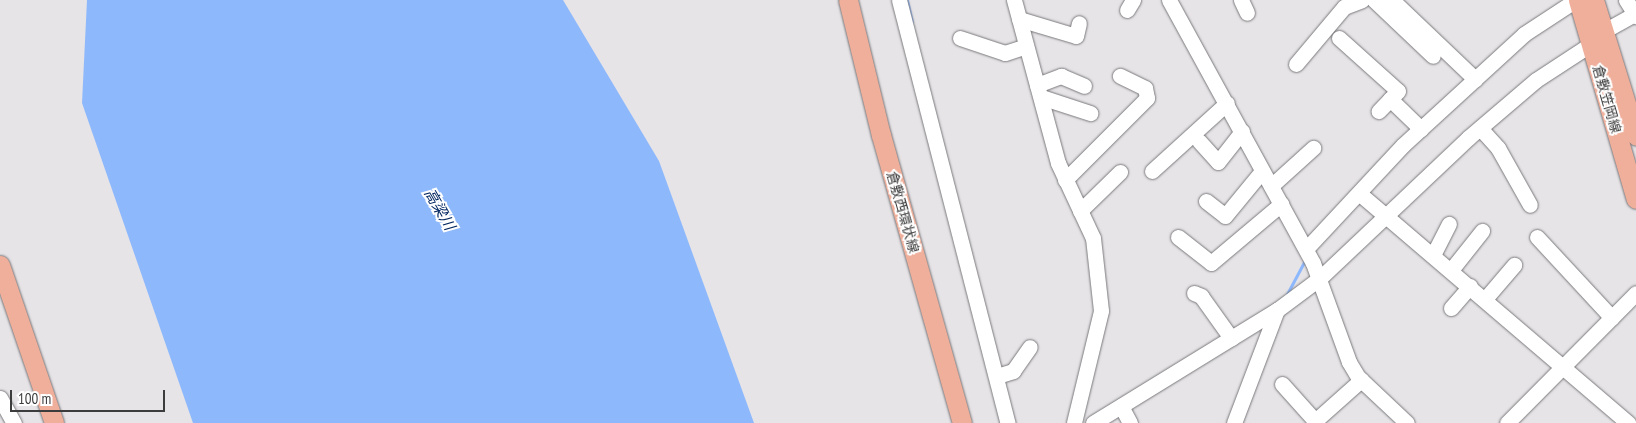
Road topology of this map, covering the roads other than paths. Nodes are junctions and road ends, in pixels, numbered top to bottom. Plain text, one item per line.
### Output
1 (848, 0) edge
2 (899, 0) edge
3 (1014, 0) edge
4 (1169, 0) edge
5 (1362, 0) edge
6 (1374, 0) edge
7 (1577, 0) edge
8 (1594, 0) edge
9 (1626, 0) edge
10 (1388, 12) edge
11 (1635, 14) edge
12 (1019, 18) junction
13 (1079, 22) dead end
14 (1604, 31) junction
15 (960, 38) dead end
16 (1339, 38) dead end
17 (1591, 44) junction
18 (1026, 46) junction
19 (1433, 56) dead end
20 (1296, 64) dead end
21 (1120, 76) dead end
22 (1475, 79) junction
23 (1084, 86) dead end
24 (1039, 91) junction
25 (1390, 99) junction
26 (1225, 105) junction
27 (1379, 111) dead end
28 (1090, 113) dead end
29 (1421, 128) junction
30 (1480, 128) junction
31 (1242, 131) junction
32 (1636, 136) edge
33 (1198, 141) dead end
34 (1313, 148) dead end
35 (1152, 171) dead end
36 (1262, 171) junction
37 (1120, 172) dead end
38 (1065, 180) junction
39 (1271, 186) junction
40 (1360, 194) junction
41 (1636, 199) edge
42 (1206, 201) dead end
43 (1280, 205) junction
44 (1530, 205) dead end
45 (1080, 211) junction
46 (1387, 215) junction
47 (1450, 224) dead end
48 (1482, 230) dead end
49 (1178, 237) dead end
50 (1537, 237) dead end
51 (1306, 249) junction
52 (1434, 255) junction
53 (0, 265) edge
54 (1514, 265) dead end
55 (1451, 270) junction
56 (1320, 278) junction
57 (1470, 286) junction
58 (1194, 293) dead end
59 (1636, 293) edge
60 (1485, 299) junction
61 (1451, 308) dead end
62 (1277, 310) junction
63 (1612, 318) junction
64 (1231, 338) junction
65 (1030, 347) dead end
66 (1563, 367) junction
67 (1000, 375) junction
68 (1361, 380) junction
69 (1282, 384) dead end
70 (0, 398) edge
71 (1121, 406) junction
72 (1316, 422) edge
73 (14, 423) edge
74 (54, 423) edge
75 (962, 423) edge
76 (1008, 423) edge
77 (1074, 423) edge
78 (1093, 423) edge
79 (1130, 423) edge
80 (1234, 423) edge
81 (1407, 423) edge
82 (1507, 423) edge
83 (1628, 423) edge

1 - 75 main road, 倉敷西環状線
2 - 67 street
3 - 12 street
4 - 26 street
5 - 20 street
6 - 10 street
7 - 17 main road, 倉敷笠岡線
7 - 22 street
8 - 14 main road, 倉敷笠岡線
9 - 11 street
10 - 19 street
10 - 22 street
11 - 14 street
12 - 13 street
12 - 18 street
14 - 17 street
14 - 32 main road, 倉敷笠岡線
15 - 18 street
16 - 25 street
17 - 30 street
17 - 41 main road, 倉敷笠岡線
18 - 24 street
21 - 38 street
22 - 29 street
23 - 24 street
24 - 28 street
24 - 38 street
25 - 27 street
25 - 29 street
26 - 31 street
26 - 35 street
29 - 40 street
30 - 44 street
30 - 46 street
31 - 33 street
31 - 36 street
34 - 39 street
36 - 39 street
36 - 42 street
37 - 45 street
38 - 45 street
39 - 43 street
40 - 46 street
40 - 51 street
43 - 49 street
43 - 51 street
45 - 77 street
46 - 52 street
46 - 56 street
47 - 52 street
48 - 55 street
50 - 63 street
51 - 56 street
52 - 55 street
53 - 74 main road
54 - 60 street
55 - 57 street
56 - 62 street
56 - 68 street
57 - 60 street
57 - 61 street
58 - 64 street
59 - 63 street
60 - 66 street
62 - 64 street
62 - 80 street
63 - 66 street
64 - 71 street
65 - 67 street
66 - 82 street
66 - 83 street
67 - 76 street
68 - 72 street
68 - 81 street
69 - 72 street
70 - 73 street
71 - 78 street
71 - 79 street

